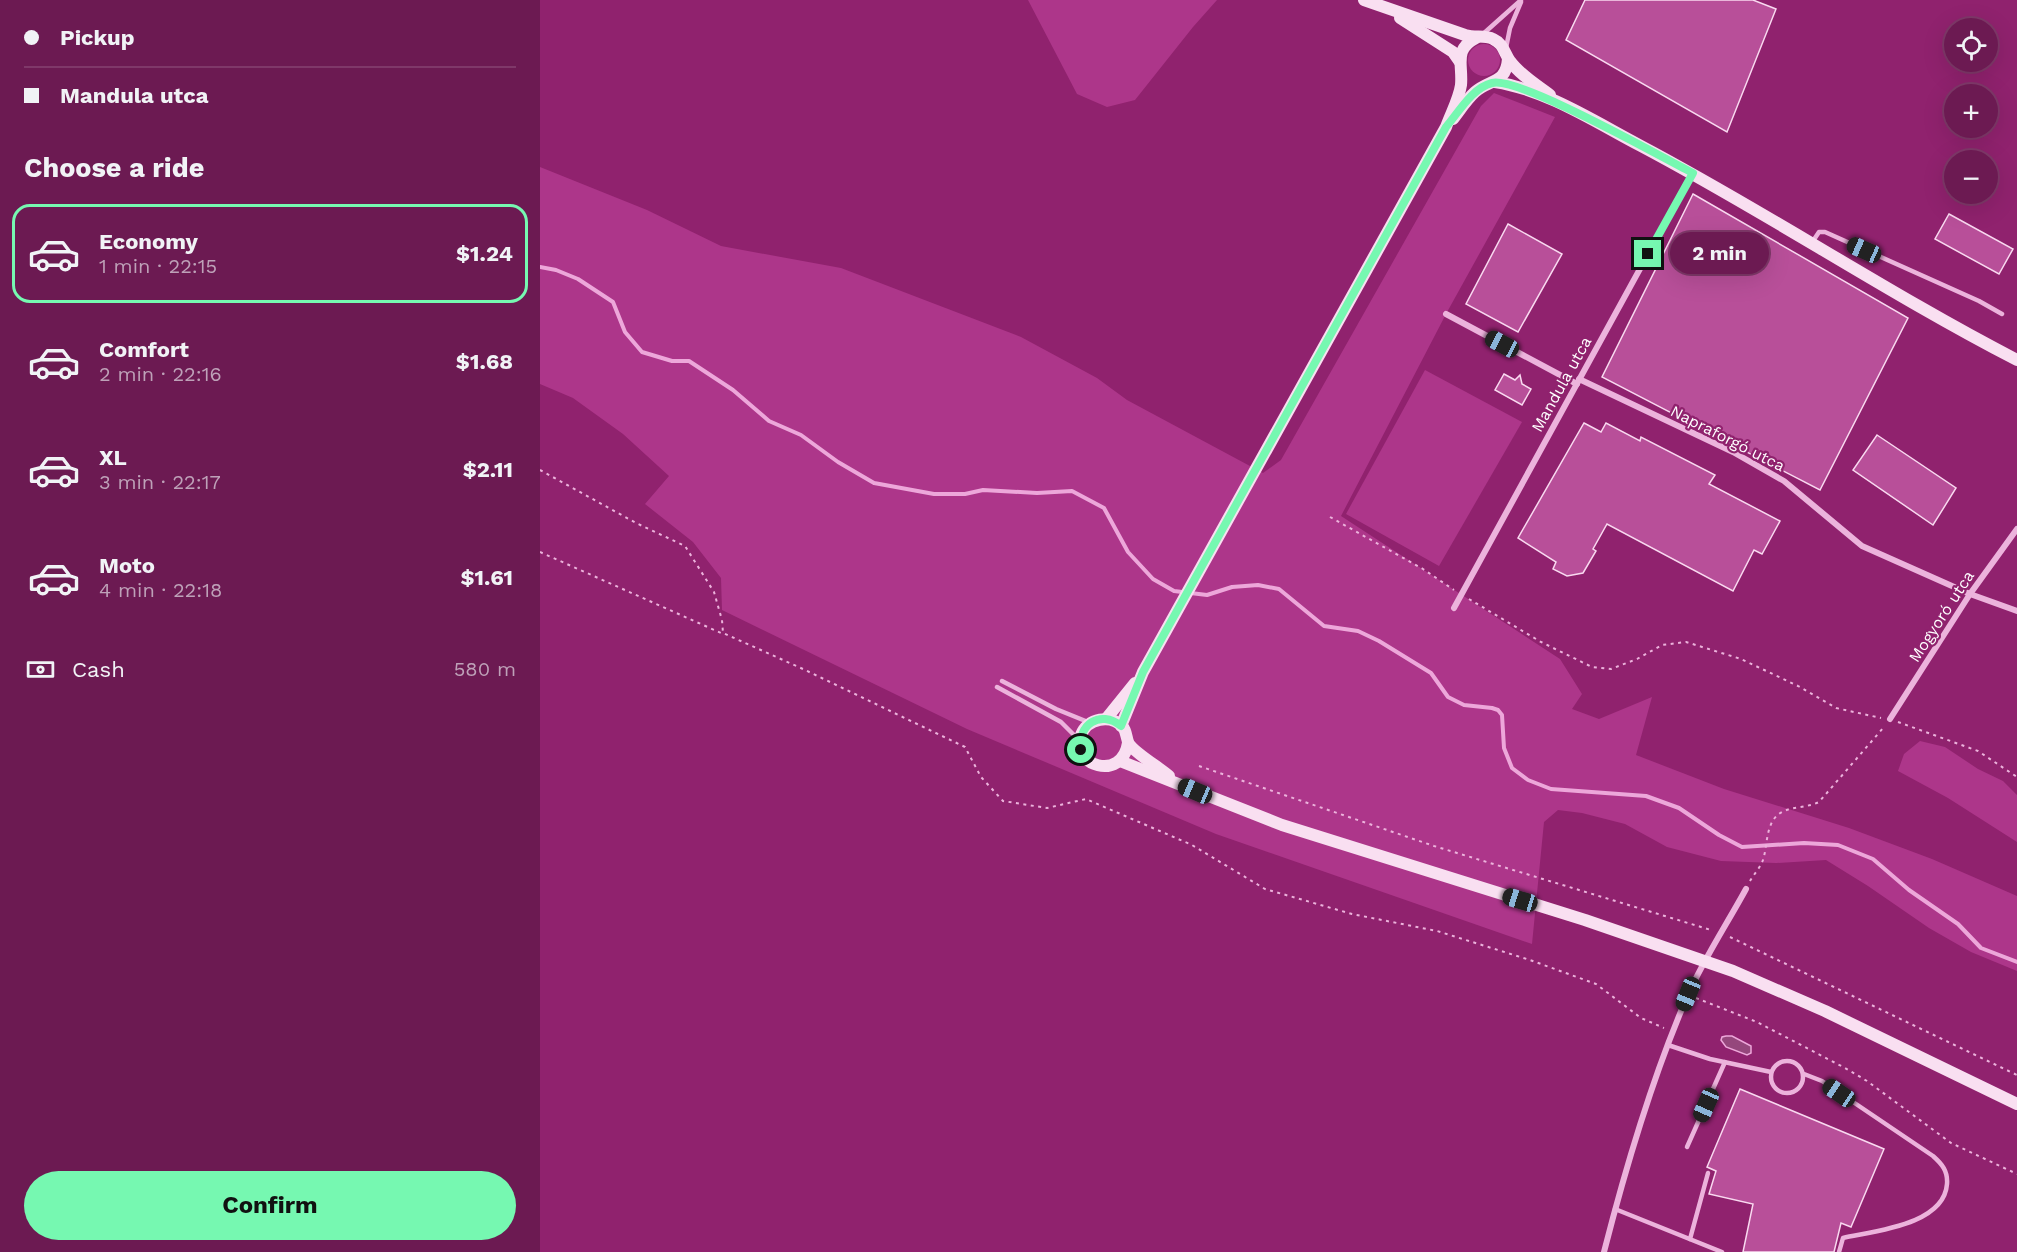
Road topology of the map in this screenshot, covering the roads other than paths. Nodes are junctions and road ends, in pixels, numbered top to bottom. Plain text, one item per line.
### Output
1 (1364, 0) edge
2 (1522, 0) edge
3 (1387, 9) junction
4 (1478, 38) junction
5 (1507, 55) junction
6 (1460, 66) junction
7 (1492, 83) junction
8 (1564, 105) junction
9 (1446, 127) junction
10 (1693, 173) junction
11 (1811, 243) junction
12 (1446, 314) dead end
13 (2002, 314) dead end
14 (2017, 360) edge
15 (1578, 381) junction
16 (2017, 529) edge
17 (1970, 594) junction
18 (1454, 608) dead end
19 (2017, 611) edge
20 (1143, 672) junction
21 (1002, 681) dead end
22 (998, 687) dead end
23 (1106, 719) junction
24 (1890, 720) road end
25 (1091, 723) junction
26 (1121, 726) junction
27 (1080, 742) junction
28 (1128, 743) junction
29 (1120, 761) junction
30 (1179, 784) junction
31 (1746, 889) road end
32 (1706, 962) junction
33 (1668, 1045) junction
34 (1725, 1062) junction
35 (1772, 1072) junction
36 (1804, 1074) junction
37 (2017, 1104) edge
38 (1688, 1147) dead end
39 (1708, 1173) dead end
40 (1615, 1209) junction
41 (1690, 1239) junction
42 (1604, 1252) edge
43 (1722, 1252) edge
44 (1839, 1252) edge

1 - 3 main road
2 - 4 lane
2 - 5 lane
3 - 4 main road
3 - 6 main road
4 - 5 main road
4 - 6 main road
5 - 7 main road
5 - 8 main road
6 - 7 main road
6 - 9 main road
7 - 8 main road
7 - 9 main road
8 - 10 main road
9 - 20 main road
10 - 11 main road
10 - 15 street, Mandula utca
11 - 13 lane
11 - 14 main road
12 - 15 street, Napraforgó utca
15 - 17 street, Napraforgó utca
15 - 18 street, Mandula utca
16 - 17 street, Mogyoró utca
17 - 19 street, Napraforgó utca
17 - 24 street, Mogyoró utca
20 - 23 main road
20 - 26 main road
21 - 25 lane
22 - 27 lane
23 - 25 main road
23 - 26 main road
25 - 27 main road
26 - 28 main road
27 - 29 main road
28 - 29 main road
28 - 30 main road
29 - 30 main road
30 - 32 main road
31 - 32 street
32 - 33 street
32 - 37 main road
33 - 34 lane
33 - 40 street
34 - 35 lane
34 - 38 lane
35 - 36 lane
35 - 36 lane
36 - 44 lane
39 - 41 lane
40 - 41 lane
40 - 42 street
41 - 43 lane

